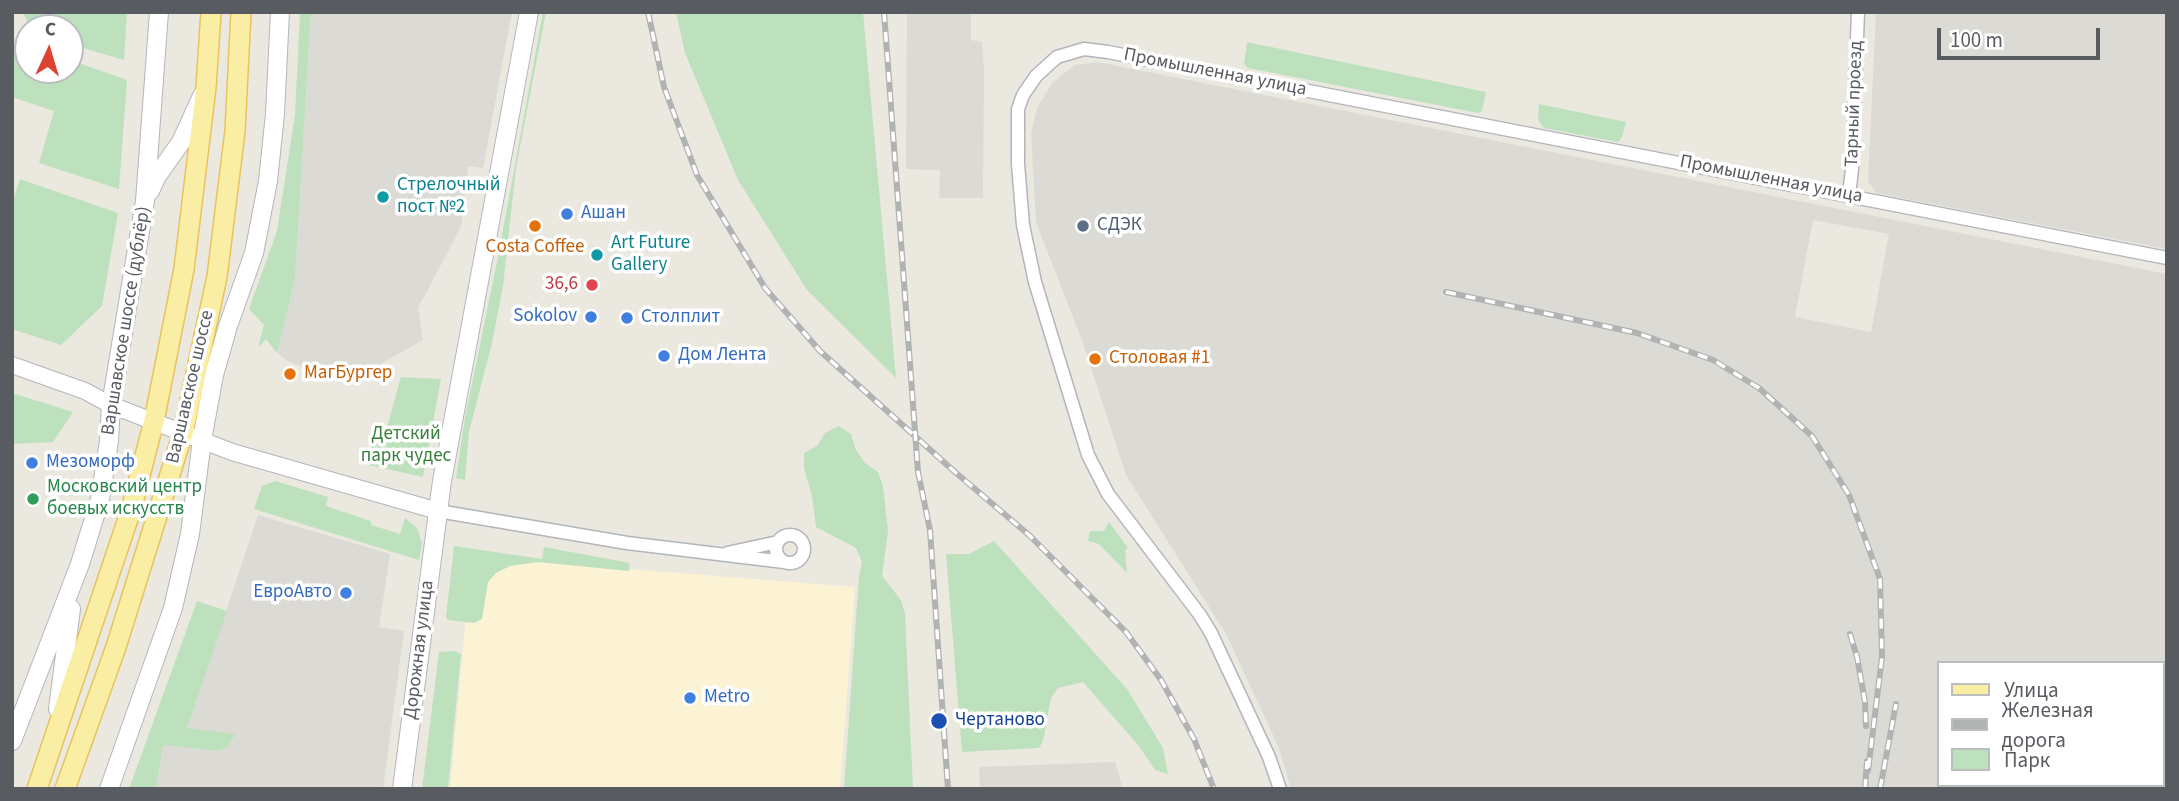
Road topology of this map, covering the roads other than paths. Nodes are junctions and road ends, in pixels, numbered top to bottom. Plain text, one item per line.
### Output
1 (159, 12) edge
2 (211, 12) edge
3 (242, 12) edge
4 (280, 12) edge
5 (529, 12) edge
6 (1858, 12) edge
7 (206, 87) junction
8 (1849, 195) junction
9 (145, 201) junction
10 (2167, 258) edge
11 (12, 365) edge
12 (111, 405) junction
13 (154, 421) junction
14 (183, 433) junction
15 (202, 440) junction
16 (438, 511) junction
17 (778, 542) junction
18 (717, 555) junction
19 (784, 562) junction
20 (80, 564) junction
21 (56, 734) junction
22 (12, 741) edge
23 (37, 789) edge
24 (65, 789) edge
25 (109, 789) edge
26 (402, 789) edge
27 (1280, 789) edge

1 - 9 main road, Варшавское шоссе (дублёр)
2 - 7 main road, Варшавское шоссе
3 - 14 main road, Варшавское шоссе
4 - 15 main road
5 - 16 main road, Дорожная улица
6 - 8 street, Тарный проезд
7 - 9 main road
7 - 13 main road, Варшавское шоссе
8 - 10 street, Промышленная улица
8 - 27 street, Промышленная улица
9 - 12 main road, Варшавское шоссе (дублёр)
11 - 12 street
12 - 13 street
12 - 20 main road, Варшавское шоссе (дублёр)
13 - 14 street
13 - 21 main road, Варшавское шоссе
14 - 15 street
14 - 24 main road, Варшавское шоссе
15 - 16 street
15 - 25 main road
16 - 18 street
16 - 26 main road, Дорожная улица
17 - 18 street
17 - 19 street
17 - 19 street
18 - 19 street
20 - 21 main road
20 - 22 main road, Варшавское шоссе (дублёр)
21 - 23 main road, Варшавское шоссе

